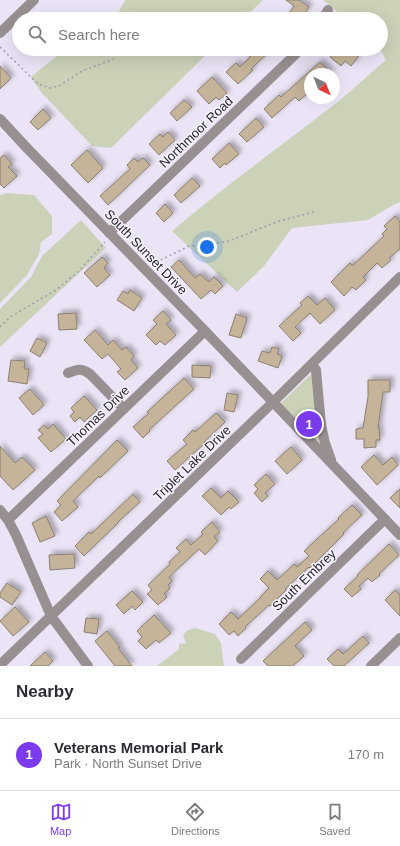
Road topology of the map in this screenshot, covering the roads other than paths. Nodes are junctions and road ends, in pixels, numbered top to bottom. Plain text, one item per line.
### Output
1 (34, 0) edge
2 (22, 12) edge
3 (12, 21) edge
4 (0, 33) edge
5 (294, 56) edge
6 (0, 119) edge
7 (108, 237) junction
8 (400, 277) edge
9 (205, 331) junction
10 (312, 364) junction
11 (68, 373) dead end
12 (273, 403) junction
13 (124, 408) junction
14 (332, 464) junction
15 (0, 510) edge
16 (385, 519) junction
17 (8, 520) junction
18 (400, 535) edge
19 (51, 616) junction
20 (400, 638) edge
21 (241, 659) dead end
22 (0, 665) edge
23 (88, 666) edge
24 (371, 666) edge

1 - 2 street
3 - 4 street
5 - 7 street, Northmoor Road
6 - 7 street, South Sunset Drive
7 - 9 street, South Sunset Drive
8 - 10 street, Triplet Lake Drive
9 - 12 street, South Sunset Drive
9 - 13 street, Thomas Drive
10 - 12 street, Triplet Lake Drive
10 - 14 street
11 - 13 street
12 - 14 street, South Sunset Drive
12 - 19 street, Triplet Lake Drive
13 - 17 street, Thomas Drive
14 - 16 street, South Sunset Drive
15 - 17 street
16 - 18 street, South Sunset Drive
16 - 21 street, South Embrey
17 - 19 street
19 - 22 street, Triplet Lake Drive
19 - 23 street
20 - 24 street

